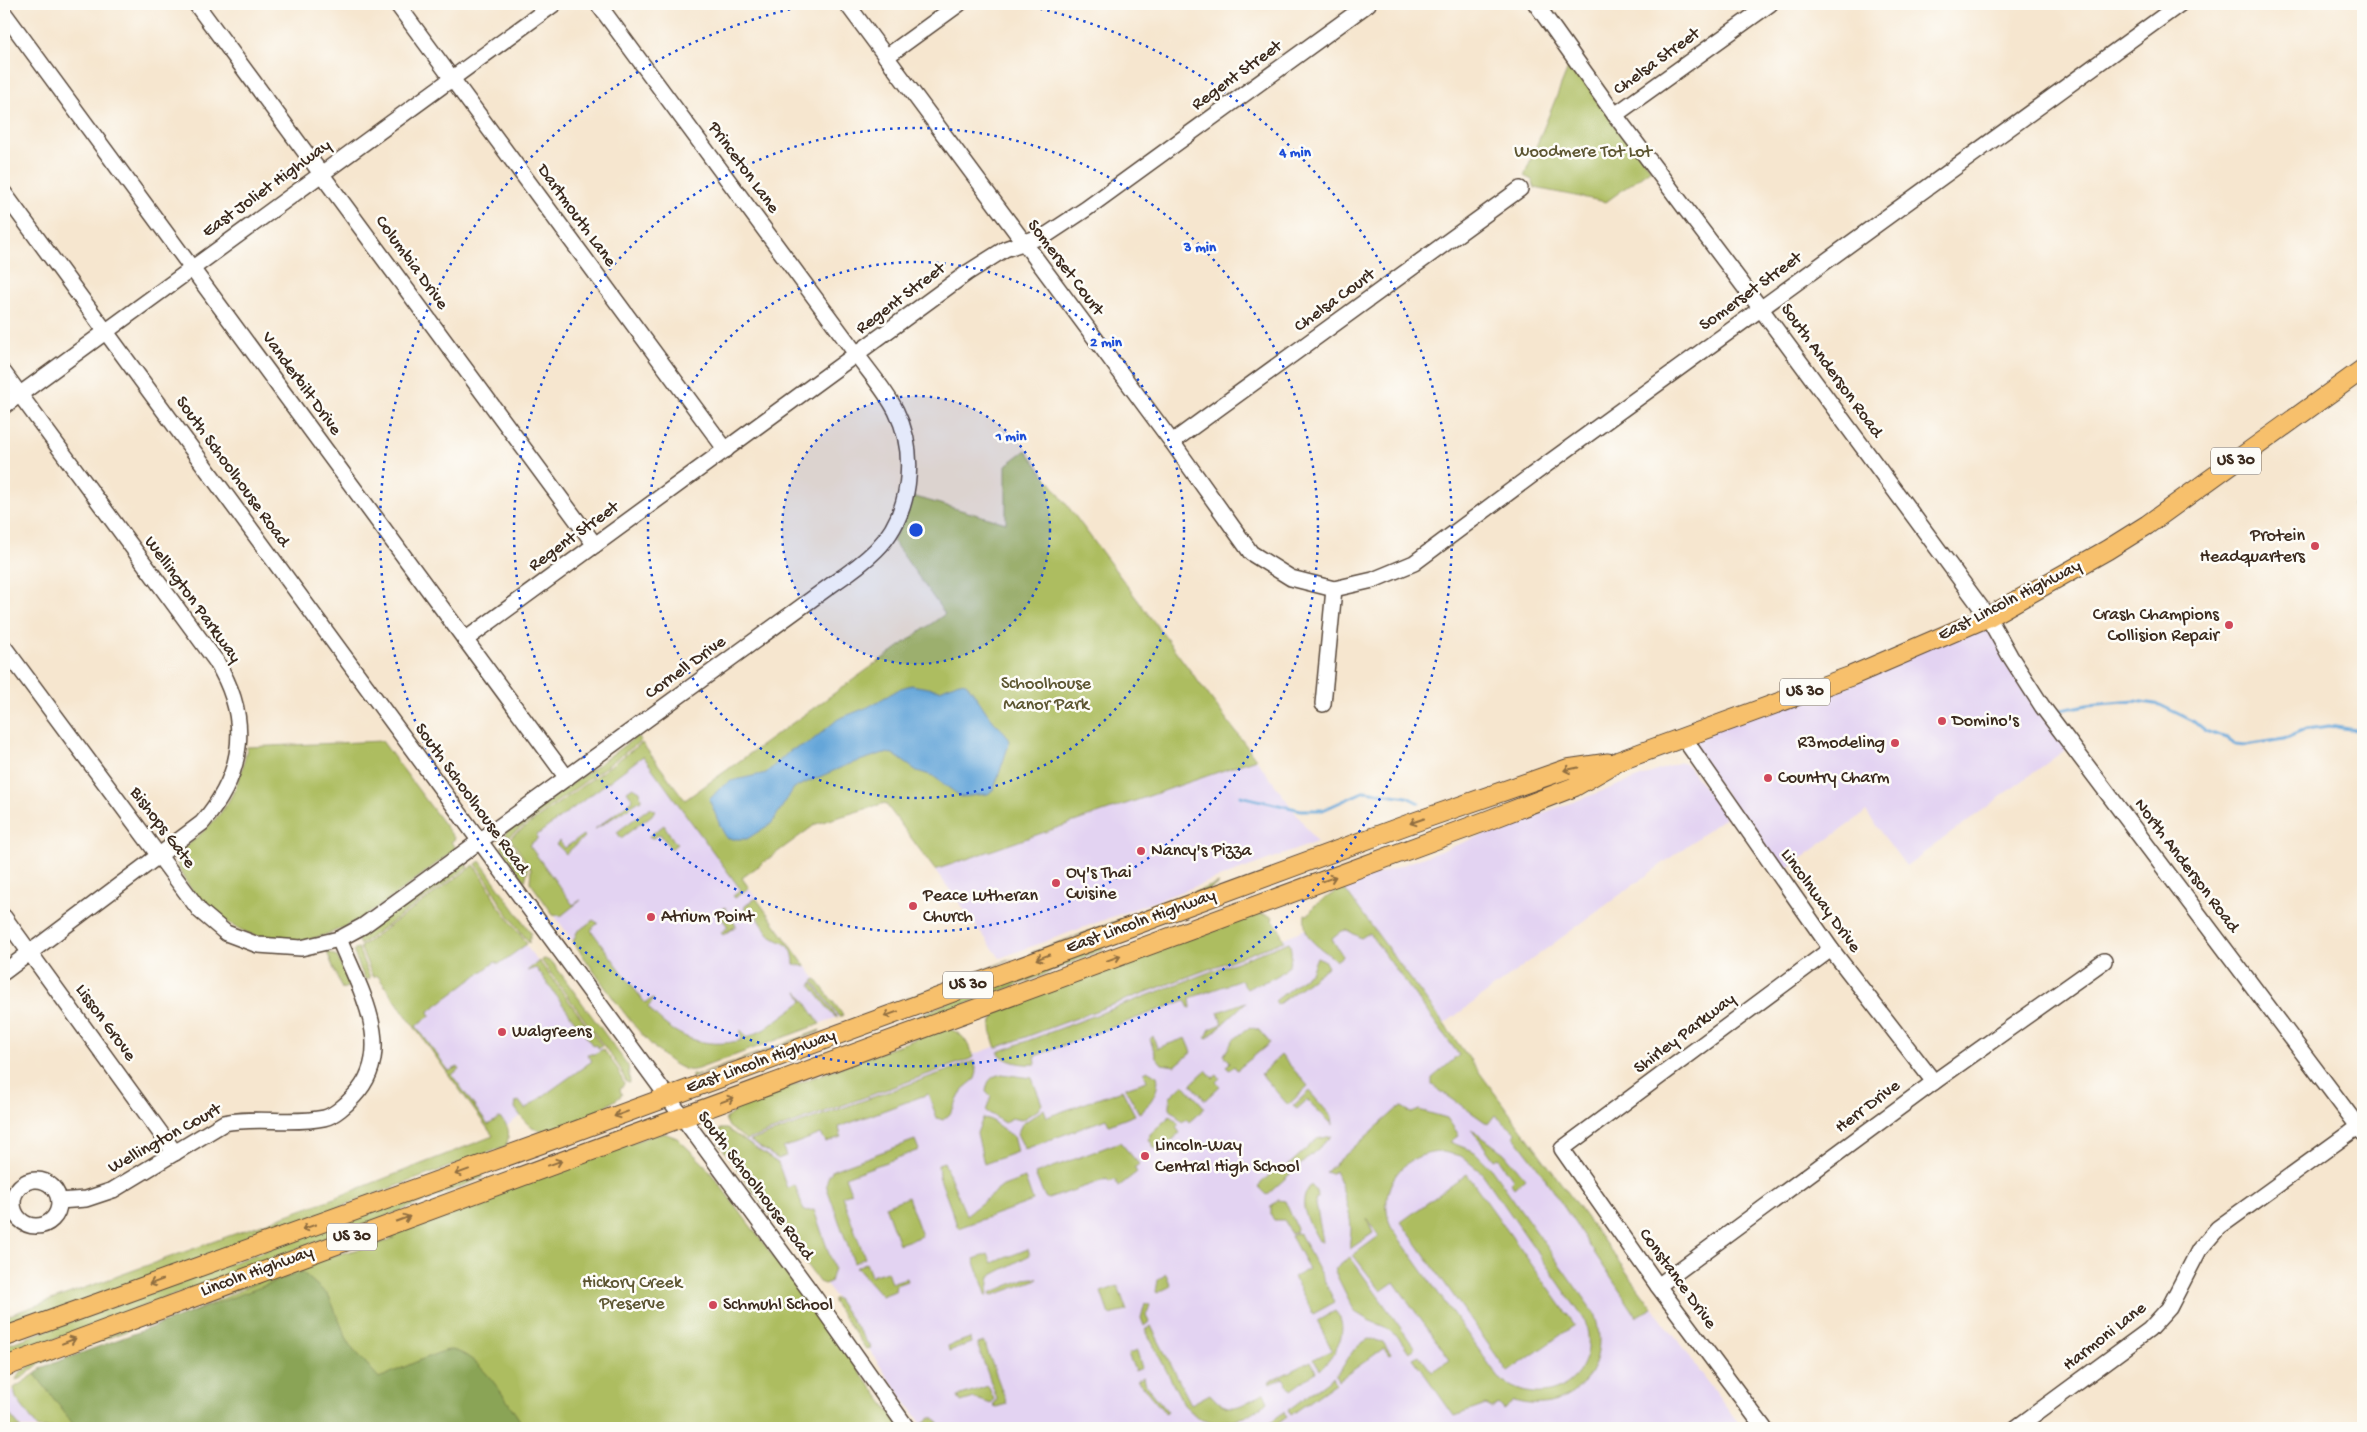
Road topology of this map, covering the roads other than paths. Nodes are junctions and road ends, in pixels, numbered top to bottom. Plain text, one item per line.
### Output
1 (196, 4) edge
2 (397, 4) edge
3 (554, 4) edge
4 (598, 4) edge
5 (847, 4) edge
6 (959, 4) edge
7 (1368, 4) edge
8 (1536, 4) edge
9 (1770, 4) edge
10 (2180, 4) edge
11 (4, 13) edge
12 (886, 57) junction
13 (452, 78) junction
14 (1615, 115) junction
15 (322, 173) junction
16 (1520, 190) dead end
17 (4, 193) edge
18 (1022, 243) junction
19 (191, 267) junction
20 (1761, 308) junction
21 (105, 330) junction
22 (857, 355) junction
23 (2363, 369) edge
24 (4, 373) edge
25 (19, 395) junction
26 (4, 406) edge
27 (1172, 442) junction
28 (726, 450) junction
29 (595, 545) junction
30 (1334, 589) junction
31 (1988, 617) junction
32 (465, 640) junction
33 (4, 646) edge
34 (1323, 704) dead end
35 (1683, 737) junction
36 (1619, 761) junction
37 (567, 778) junction
38 (479, 842) junction
39 (159, 857) junction
40 (4, 917) edge
41 (339, 940) junction
42 (1831, 949) junction
43 (30, 952) junction
44 (2104, 961) dead end
45 (4, 972) edge
46 (1934, 1082) junction
47 (667, 1097) junction
48 (681, 1117) junction
49 (2361, 1130) edge
50 (1562, 1149) joint
51 (175, 1153) junction
52 (59, 1201) dead end
53 (1658, 1286) junction
54 (4, 1337) edge
55 (4, 1367) edge
56 (908, 1428) edge
57 (1764, 1428) edge
58 (2016, 1428) edge

1 - 15 street, Columbia Drive
2 - 13 street, Dartmouth Lane
3 - 13 street, East Joliet Highway
4 - 22 street, Princeton Lane
5 - 12 street, Somerset Court
6 - 12 street
7 - 18 street, Regent Street
8 - 14 street, South Anderson Road
9 - 14 street, Chelsa Street
10 - 20 street, Somerset Street
11 - 19 street, Vanderbilt Drive
12 - 18 street, Somerset Court
13 - 15 street, East Joliet Highway
13 - 28 street, Dartmouth Lane
14 - 20 street, South Anderson Road
15 - 19 street, East Joliet Highway
15 - 29 street, Columbia Drive
16 - 27 street, Chelsa Court
17 - 21 street, South Schoolhouse Road
18 - 22 street, Regent Street
18 - 27 street, Somerset Court
19 - 21 street, East Joliet Highway
19 - 32 street, Vanderbilt Drive
20 - 30 street, Somerset Street
20 - 31 street, South Anderson Road
21 - 25 street, East Joliet Highway
21 - 38 street, South Schoolhouse Road
22 - 28 street, Regent Street
22 - 37 street, Cornell Drive
23 - 31 main road, East Lincoln Highway / US 30
24 - 25 street, Wellington Parkway
25 - 26 street, East Joliet Highway
25 - 39 street, Wellington Parkway
27 - 30 street, Somerset Court
28 - 29 street, Regent Street
29 - 32 street, Regent Street
30 - 34 street
31 - 35 main road, East Lincoln Highway / US 30
31 - 49 street, North Anderson Road
32 - 37 street, Vanderbilt Drive
33 - 39 street, Bishops Gate
35 - 36 main road, East Lincoln Highway / US 30
35 - 42 street, Lincolnway Drive
36 -> 47 main road, East Lincoln Highway / US 30
48 -> 36 main road, East Lincoln Highway / US 30
37 - 38 street, Cornell Drive
38 - 41 street, Cornell Drive
38 - 47 street, South Schoolhouse Road
39 - 41 street, Bishops Gate
39 - 43 street, Wellington Parkway
40 - 43 street, Lisson Grove
41 - 51 street, Wellington Court
42 - 46 street, Lincolnway Drive
42 - 50 street, Shirley Parkway
43 - 45 street, Wellington Parkway
43 - 51 street, Lisson Grove
44 - 46 street, Herr Drive
46 - 53 street, Herr Drive
47 - 48 street, South Schoolhouse Road
47 -> 54 main road, Lincoln Highway / US 30
55 -> 48 main road, Lincoln Highway / US 30
48 - 56 street, South Schoolhouse Road
49 - 58 street, Harmoni Lane
50 - 53 street, Constance Drive
51 - 52 street, Wellington Court
53 - 57 street, Constance Drive

